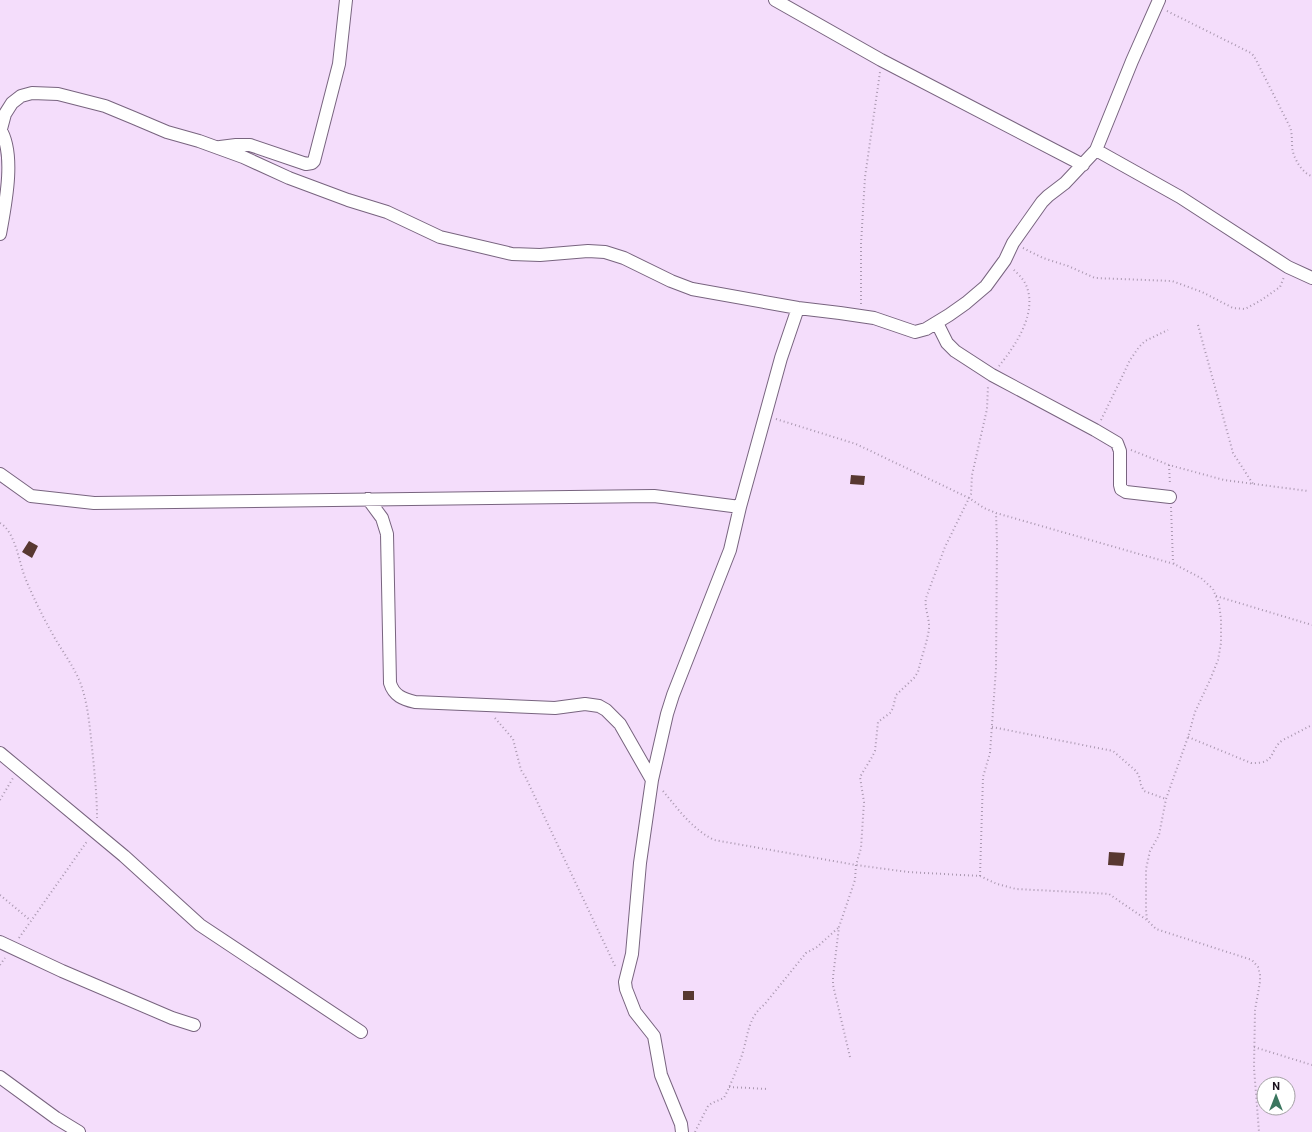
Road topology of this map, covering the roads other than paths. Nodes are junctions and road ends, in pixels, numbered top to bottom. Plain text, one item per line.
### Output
1 (346, 0) edge
2 (775, 0) edge
3 (1158, 3) edge
4 (0, 129) edge
5 (218, 148) junction
6 (1096, 150) junction
7 (1083, 164) junction
8 (0, 234) edge
9 (1312, 278) edge
10 (798, 308) junction
11 (937, 323) junction
12 (0, 474) edge
13 (1170, 497) road end
14 (368, 500) junction
15 (740, 507) junction
16 (0, 753) edge
17 (652, 780) junction
18 (0, 942) edge
19 (194, 1025) dead end
20 (361, 1032) dead end
21 (0, 1077) edge
22 (79, 1132) edge
23 (682, 1132) edge

1 - 5 street
2 - 7 street
3 - 6 street
4 - 5 street
4 - 8 street
5 - 10 street
6 - 7 street
6 - 9 street
7 - 11 street
10 - 11 street
10 - 15 street
11 - 13 street
12 - 14 street
14 - 15 street
14 - 17 street
15 - 17 street
16 - 20 street
17 - 23 street
18 - 19 street
21 - 22 street

